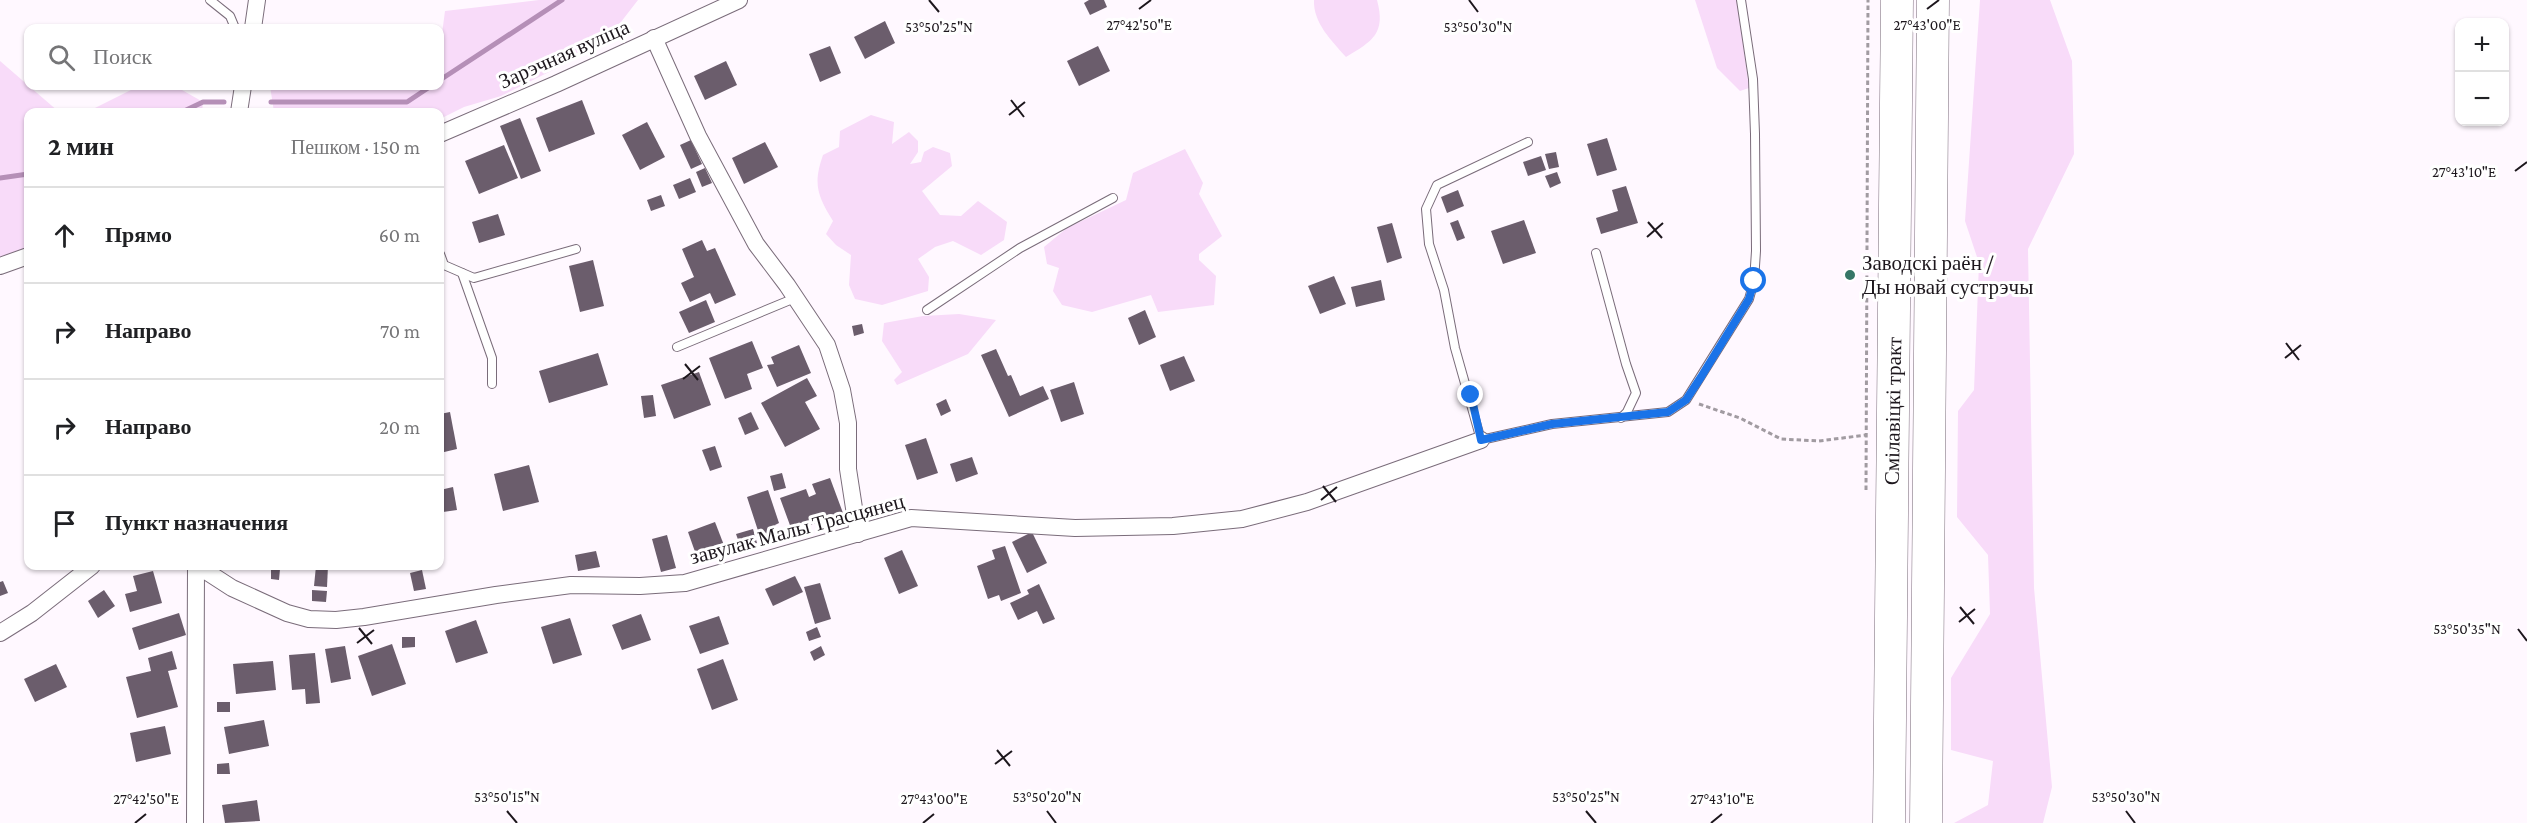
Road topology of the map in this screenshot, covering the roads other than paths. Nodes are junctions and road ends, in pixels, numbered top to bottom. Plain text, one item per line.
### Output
1 (210, 0) edge
2 (257, 0) edge
3 (739, 0) edge
4 (1741, 0) edge
5 (1897, 0) edge
6 (1933, 0) edge
7 (233, 24) edge
8 (253, 24) edge
9 (654, 39) junction
10 (242, 90) edge
11 (240, 108) edge
12 (444, 132) edge
13 (1528, 142) dead end
14 (1113, 198) dead end
15 (576, 249) dead end
16 (1596, 253) dead end
17 (24, 257) edge
18 (0, 266) edge
19 (444, 266) edge
20 (462, 273) junction
21 (795, 298) junction
22 (927, 310) dead end
23 (677, 347) dead end
24 (492, 384) dead end
25 (1621, 418) junction
26 (1481, 440) junction
27 (858, 534) junction
28 (87, 570) edge
29 (197, 570) edge
30 (203, 570) edge
31 (0, 633) edge
32 (195, 823) edge
33 (1889, 823) edge
34 (1926, 823) edge

1 - 7 lane
2 - 8 street
3 - 9 street, Зарэчная вуліца
4 - 25 lane
5 - 33 highway, Смілавіцкі тракт
6 - 34 highway, Смілавіцкі тракт
9 - 12 street, Зарэчная вуліца
9 - 21 street
10 - 11 street
13 - 26 lane
14 - 22 lane
15 - 20 lane
16 - 25 lane
17 - 18 street
19 - 20 lane
20 - 24 lane
21 - 23 lane
21 - 27 street
25 - 26 lane
26 - 27 street, завулак Малы Трасцянец
27 - 30 street, завулак Малы Трасцянец
28 - 31 street
29 - 32 street, завулак Малы Трасцянец

